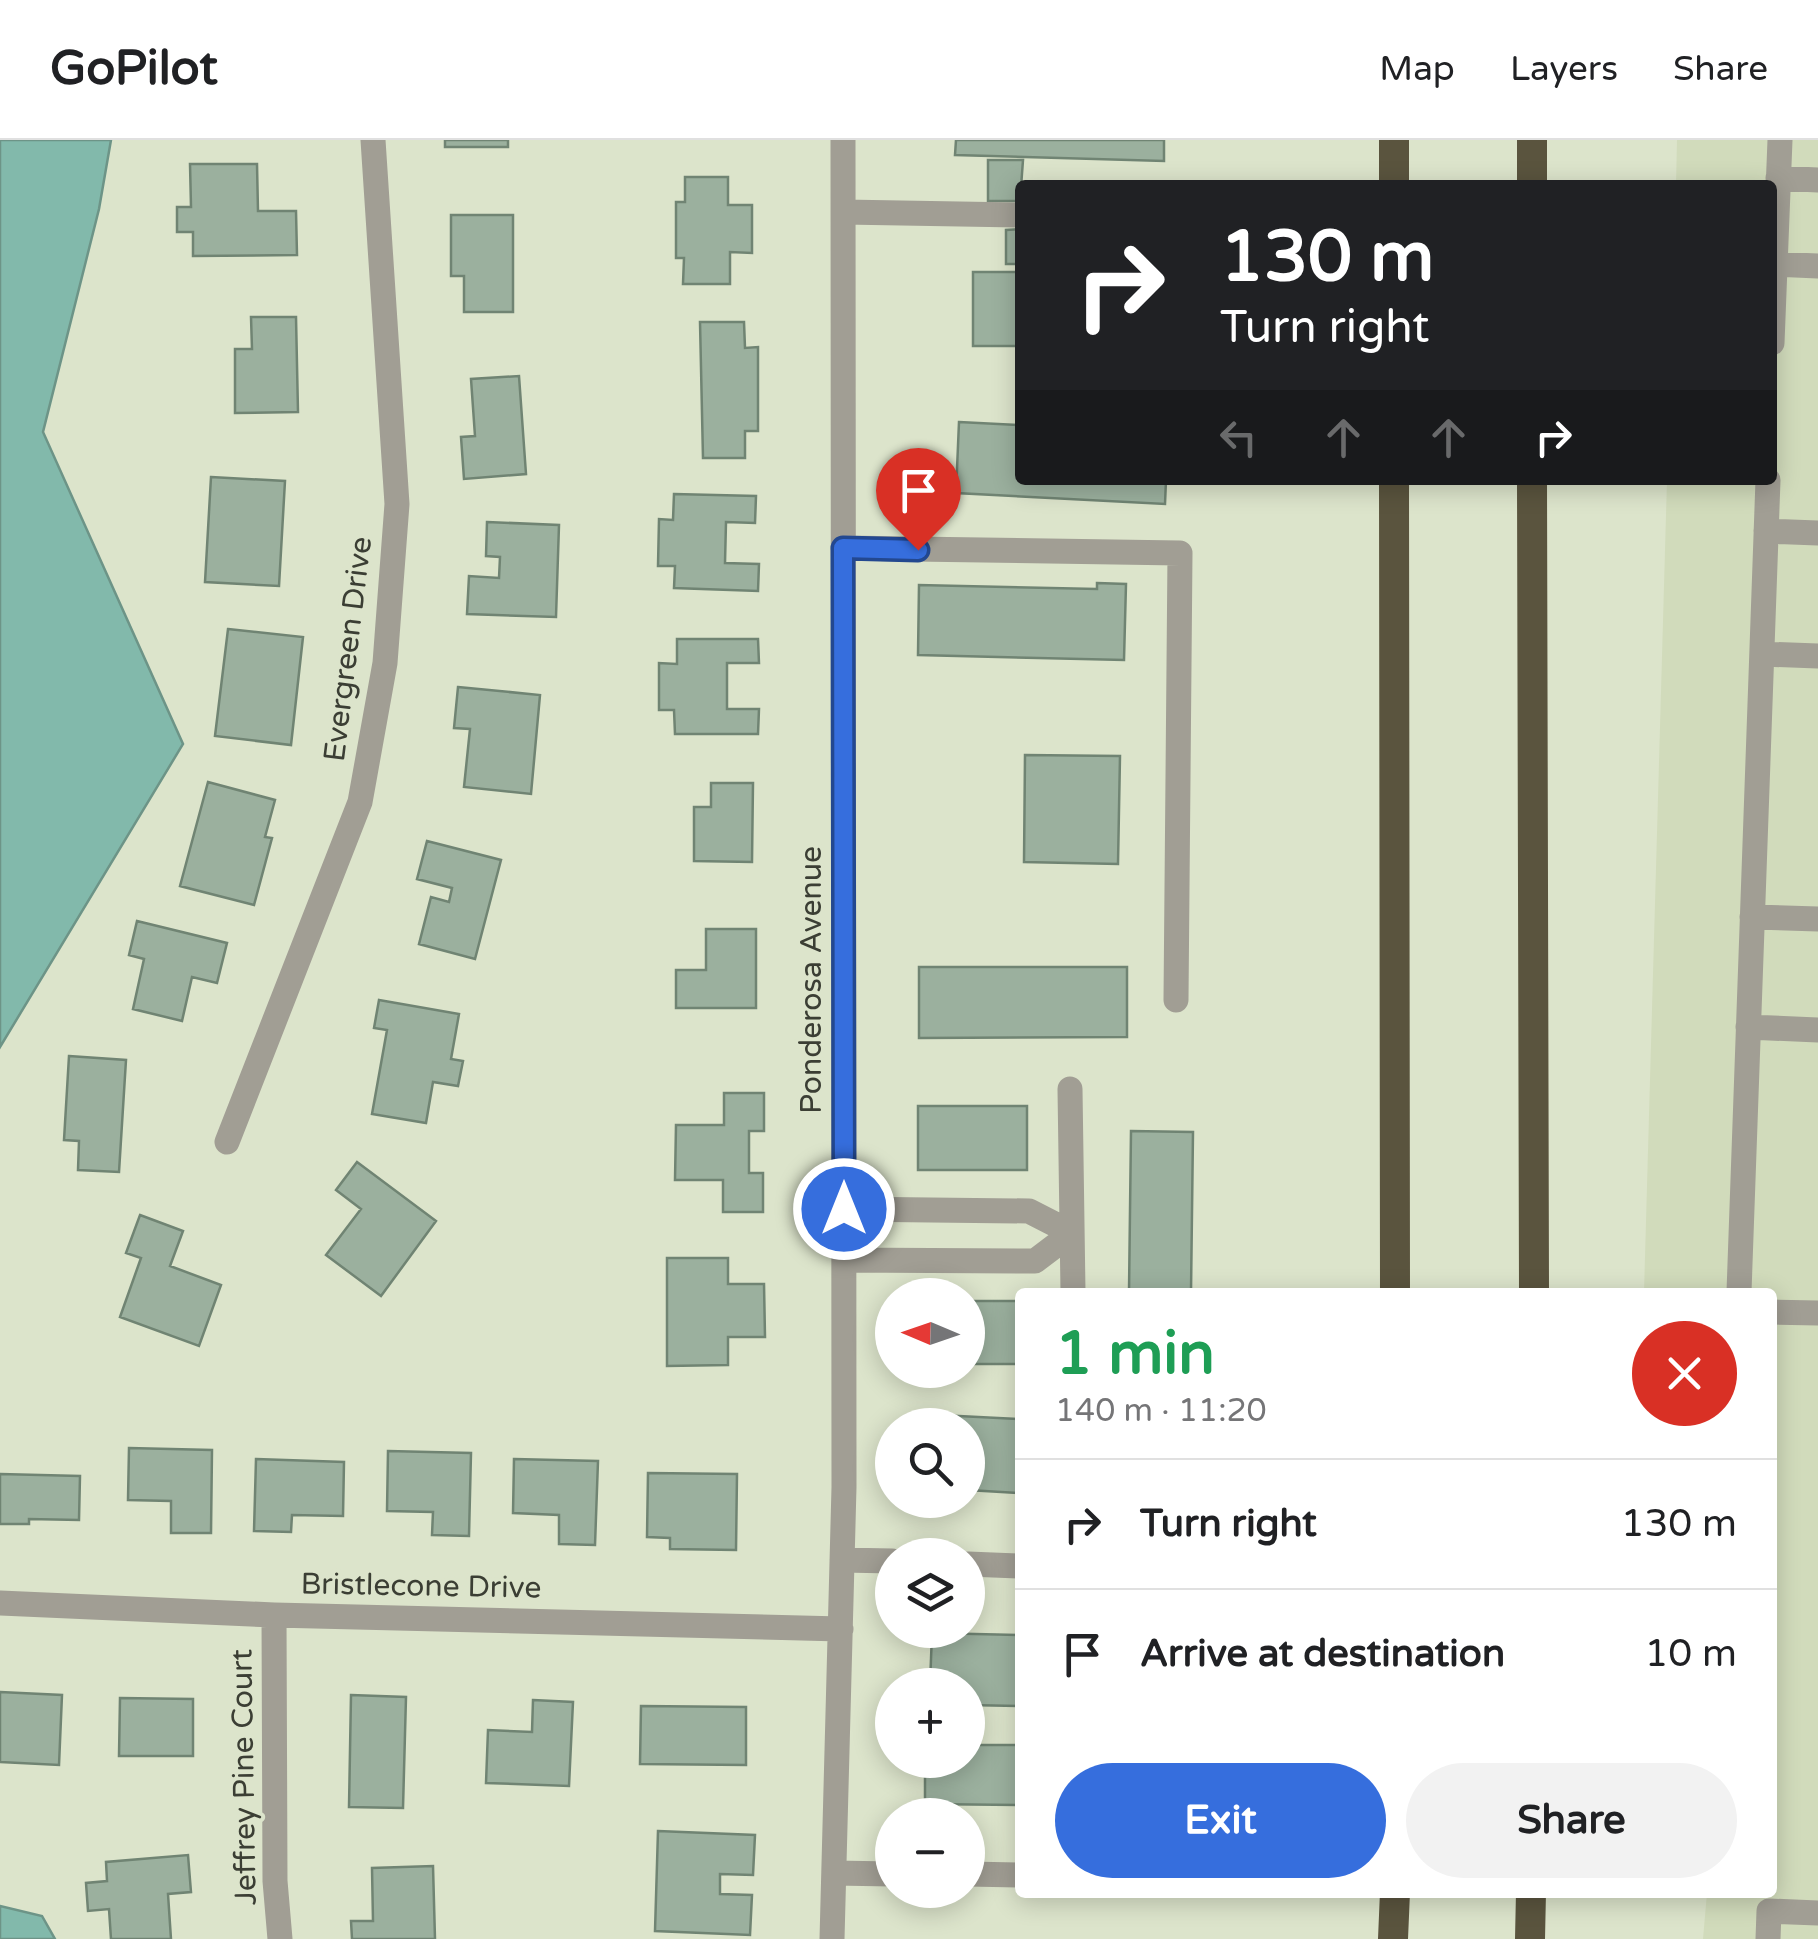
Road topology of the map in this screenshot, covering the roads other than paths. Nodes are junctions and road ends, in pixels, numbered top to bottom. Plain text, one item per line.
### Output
1 (372, 140) edge
2 (843, 140) edge
3 (1394, 140) edge
4 (1532, 140) edge
5 (1780, 140) edge
6 (1778, 178) junction
7 (1394, 180) edge
8 (1532, 180) edge
9 (1818, 180) edge
10 (1777, 207) edge
11 (843, 212) junction
12 (1015, 215) edge
13 (1777, 264) edge
14 (1818, 266) edge
15 (1394, 485) edge
16 (1532, 485) edge
17 (1768, 485) edge
18 (1766, 531) junction
19 (1818, 533) edge
20 (843, 548) junction
21 (1762, 654) junction
22 (1818, 656) edge
23 (1752, 917) junction
24 (1818, 919) edge
25 (1176, 1000) dead end
26 (1748, 1027) junction
27 (1818, 1030) edge
28 (1070, 1089) dead end
29 (227, 1142) dead end
30 (844, 1209) junction
31 (1072, 1233) junction
32 (844, 1260) junction
33 (1073, 1288) edge
34 (1395, 1288) edge
35 (1534, 1288) edge
36 (1739, 1288) edge
37 (1777, 1312) edge
38 (1818, 1312) edge
39 (842, 1560) junction
40 (875, 1561) edge
41 (985, 1565) edge
42 (1015, 1566) edge
43 (0, 1603) edge
44 (274, 1615) junction
45 (841, 1630) junction
46 (834, 1873) junction
47 (875, 1874) edge
48 (985, 1874) edge
49 (1015, 1875) edge
50 (1395, 1898) edge
51 (1531, 1898) edge
52 (1818, 1913) edge
53 (280, 1939) edge
54 (832, 1939) edge
55 (1394, 1939) edge
56 (1530, 1939) edge
57 (1768, 1939) edge

1 - 29 street, Evergreen Drive
2 - 11 street, Ponderosa Avenue
3 - 7 highway
4 - 8 highway
5 - 6 street
6 - 9 street
6 - 10 street
11 - 12 street
11 - 20 street, Ponderosa Avenue
13 - 14 street
15 - 34 highway
16 - 35 highway
17 - 18 street
18 - 19 street
18 - 21 street
20 - 25 street
20 - 30 street, Ponderosa Avenue
21 - 22 street
21 - 23 street
23 - 24 street
23 - 26 street
26 - 27 street
26 - 36 street
28 - 31 street
30 - 31 street
30 - 32 street, Ponderosa Avenue
31 - 32 street
31 - 33 street
32 - 39 street, Ponderosa Avenue
37 - 38 street
39 - 40 street
39 - 45 street, Ponderosa Avenue
41 - 42 street
43 - 44 street, Bristlecone Drive
44 - 45 street, Bristlecone Drive
44 - 53 street, Jeffrey Pine Court
45 - 46 street, Ponderosa Avenue
46 - 47 street
46 - 54 street, Ponderosa Avenue
48 - 49 street
50 - 55 highway
51 - 56 highway
52 - 57 street

